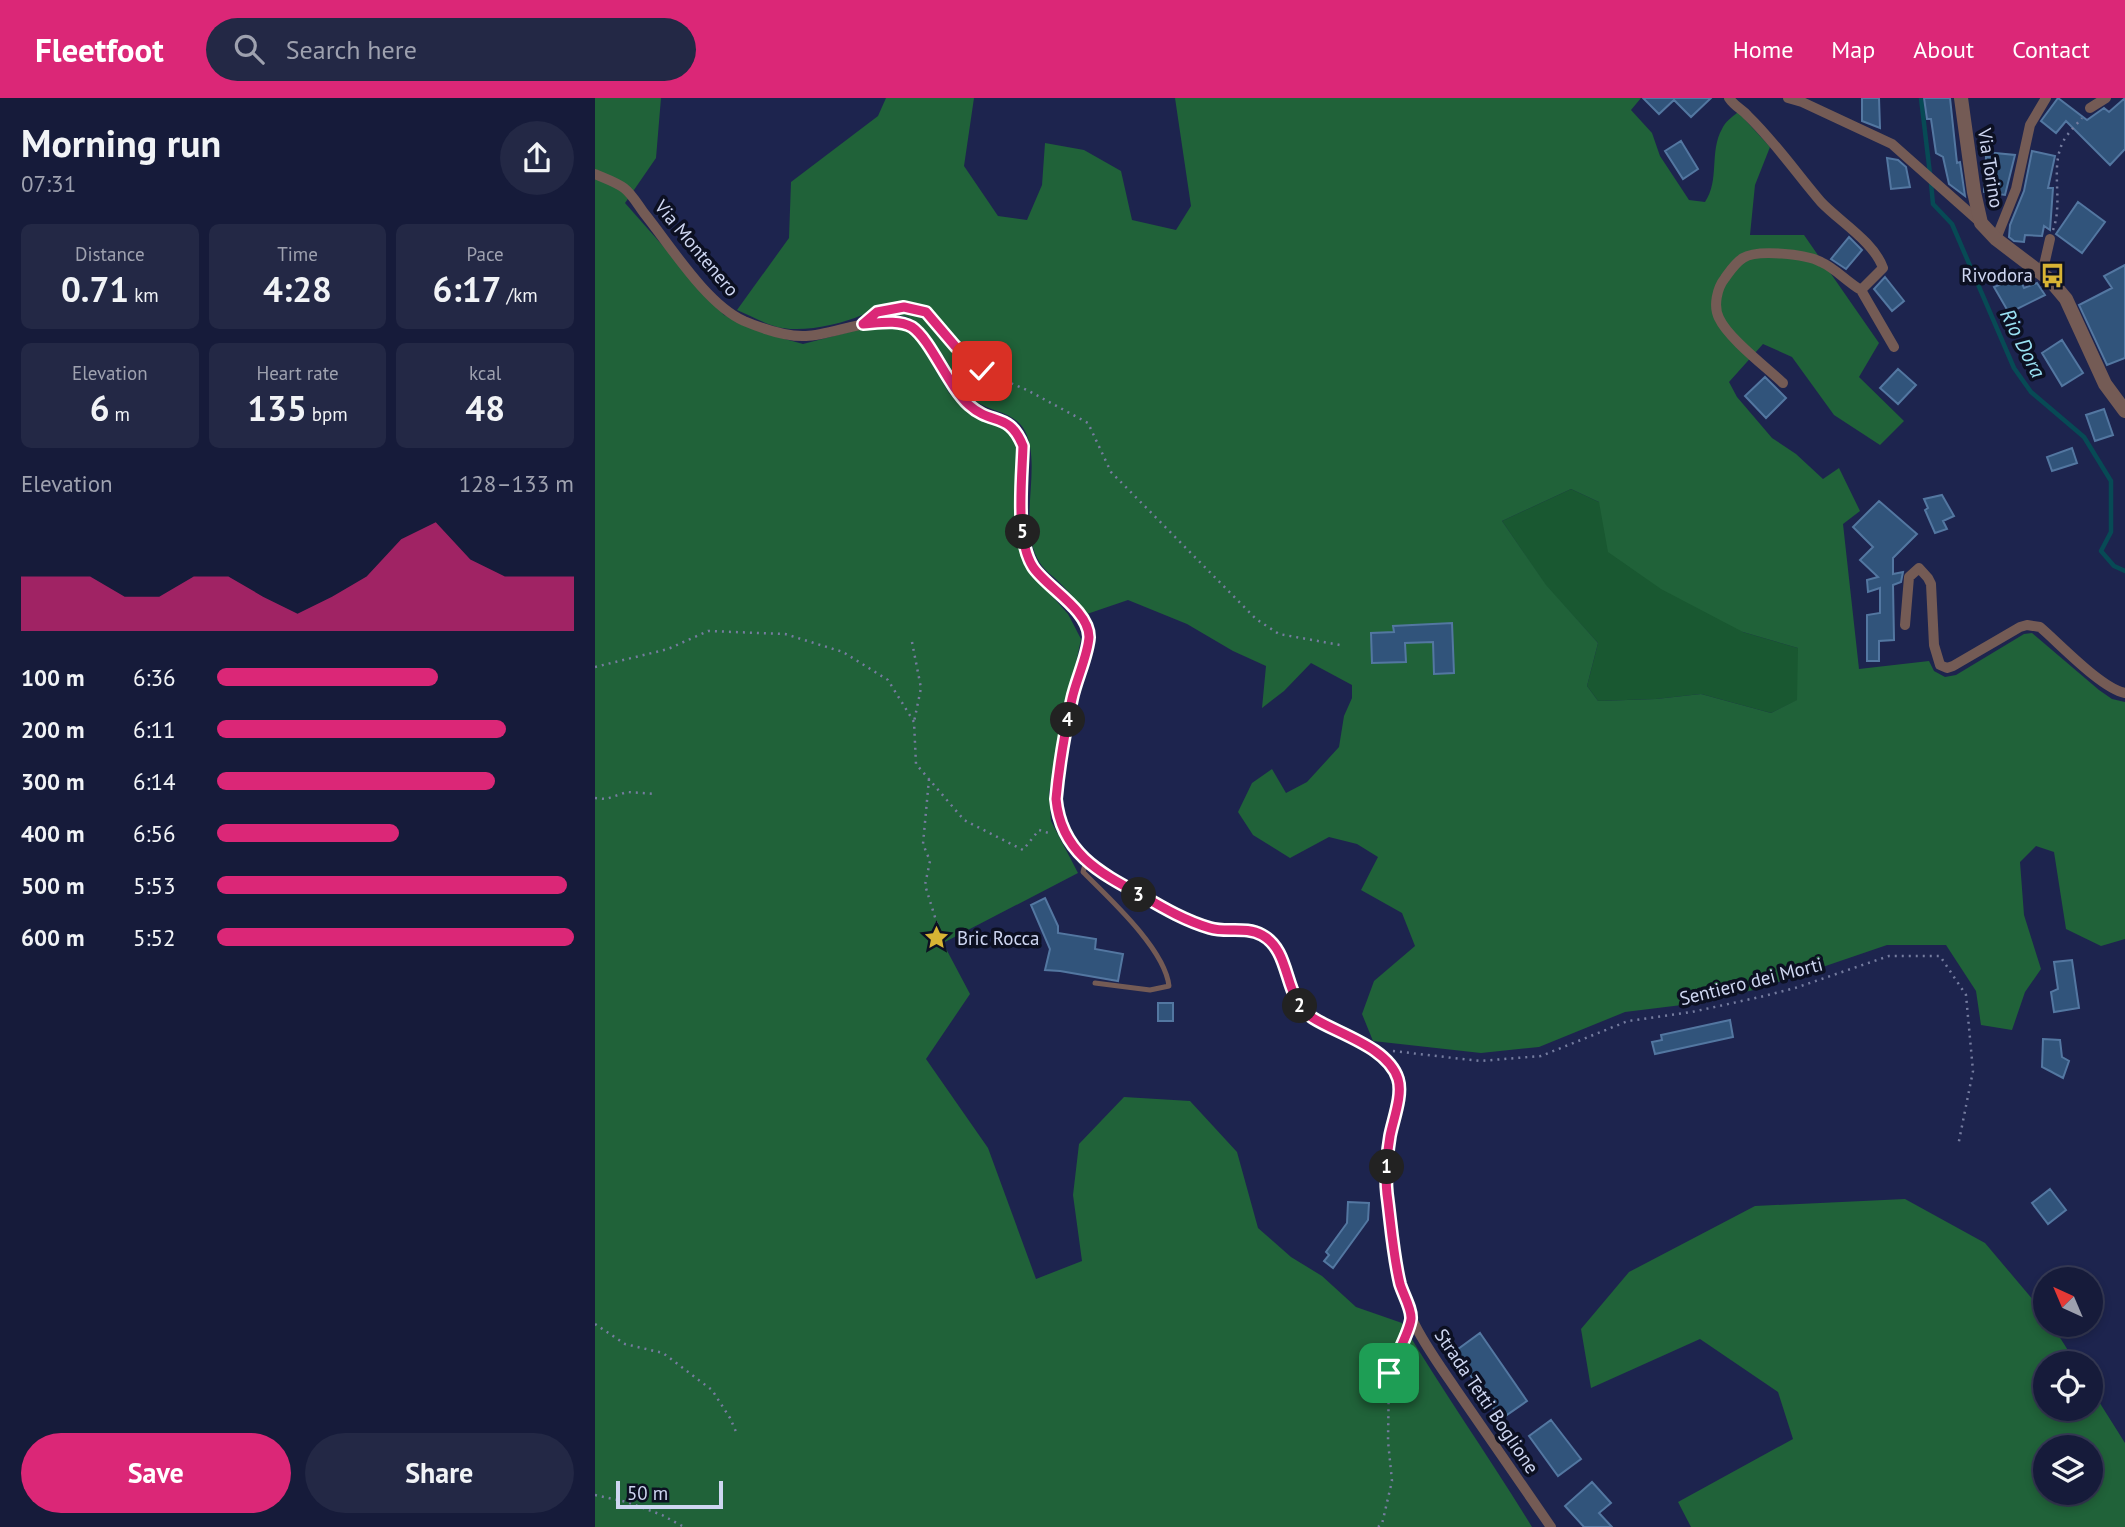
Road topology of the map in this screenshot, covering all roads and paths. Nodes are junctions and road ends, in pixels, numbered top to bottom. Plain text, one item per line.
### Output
1 (1729, 98) edge
2 (1787, 98) edge
3 (1961, 98) edge
4 (2046, 98) edge
5 (2106, 98) edge
6 (2090, 108) joint
7 (595, 174) edge
8 (1981, 223) junction
9 (1996, 239) junction
10 (2050, 239) joint
11 (2042, 274) junction
12 (1861, 290) junction
13 (891, 309) dead end
14 (1894, 347) dead end
15 (1783, 383) dead end
16 (2125, 411) edge
17 (1905, 625) dead end
18 (912, 642) dead end
19 (1340, 645) dead end
20 (595, 667) edge
21 (2125, 693) edge
22 (914, 722) junction
23 (929, 779) junction
24 (656, 794) dead end
25 (595, 798) edge
26 (1069, 840) junction
27 (1086, 861) junction
28 (939, 930) dead end
29 (1095, 983) dead end
30 (1372, 1050) junction
31 (1958, 1146) dead end
32 (1411, 1318) junction
33 (595, 1324) edge
34 (737, 1434) dead end
35 (595, 1495) edge
36 (684, 1527) edge
37 (1378, 1527) edge
38 (1551, 1527) edge

1 - 12 street
2 - 8 street
3 - 8 street, Via Torino
4 - 9 street
5 - 6 street
6 - 10 path
7 - 26 street, Via Montenero
8 - 9 street, Via Torino
9 - 11 street, Via Torino
10 - 11 street
11 - 16 street, Via Torino
12 - 14 street
12 - 15 street
13 - 19 path
17 - 21 street
18 - 22 path
20 - 22 path
22 - 23 path
23 - 26 path
23 - 28 path
24 - 25 path
26 - 27 street, Strada Tetti Boglione
27 - 29 lane
27 - 30 street, Strada Tetti Boglione
30 - 31 path, Sentiero dei Morti
30 - 32 street, Strada Tetti Boglione
32 - 37 path
32 - 38 street, Strada Tetti Boglione
33 - 34 path
35 - 36 path

